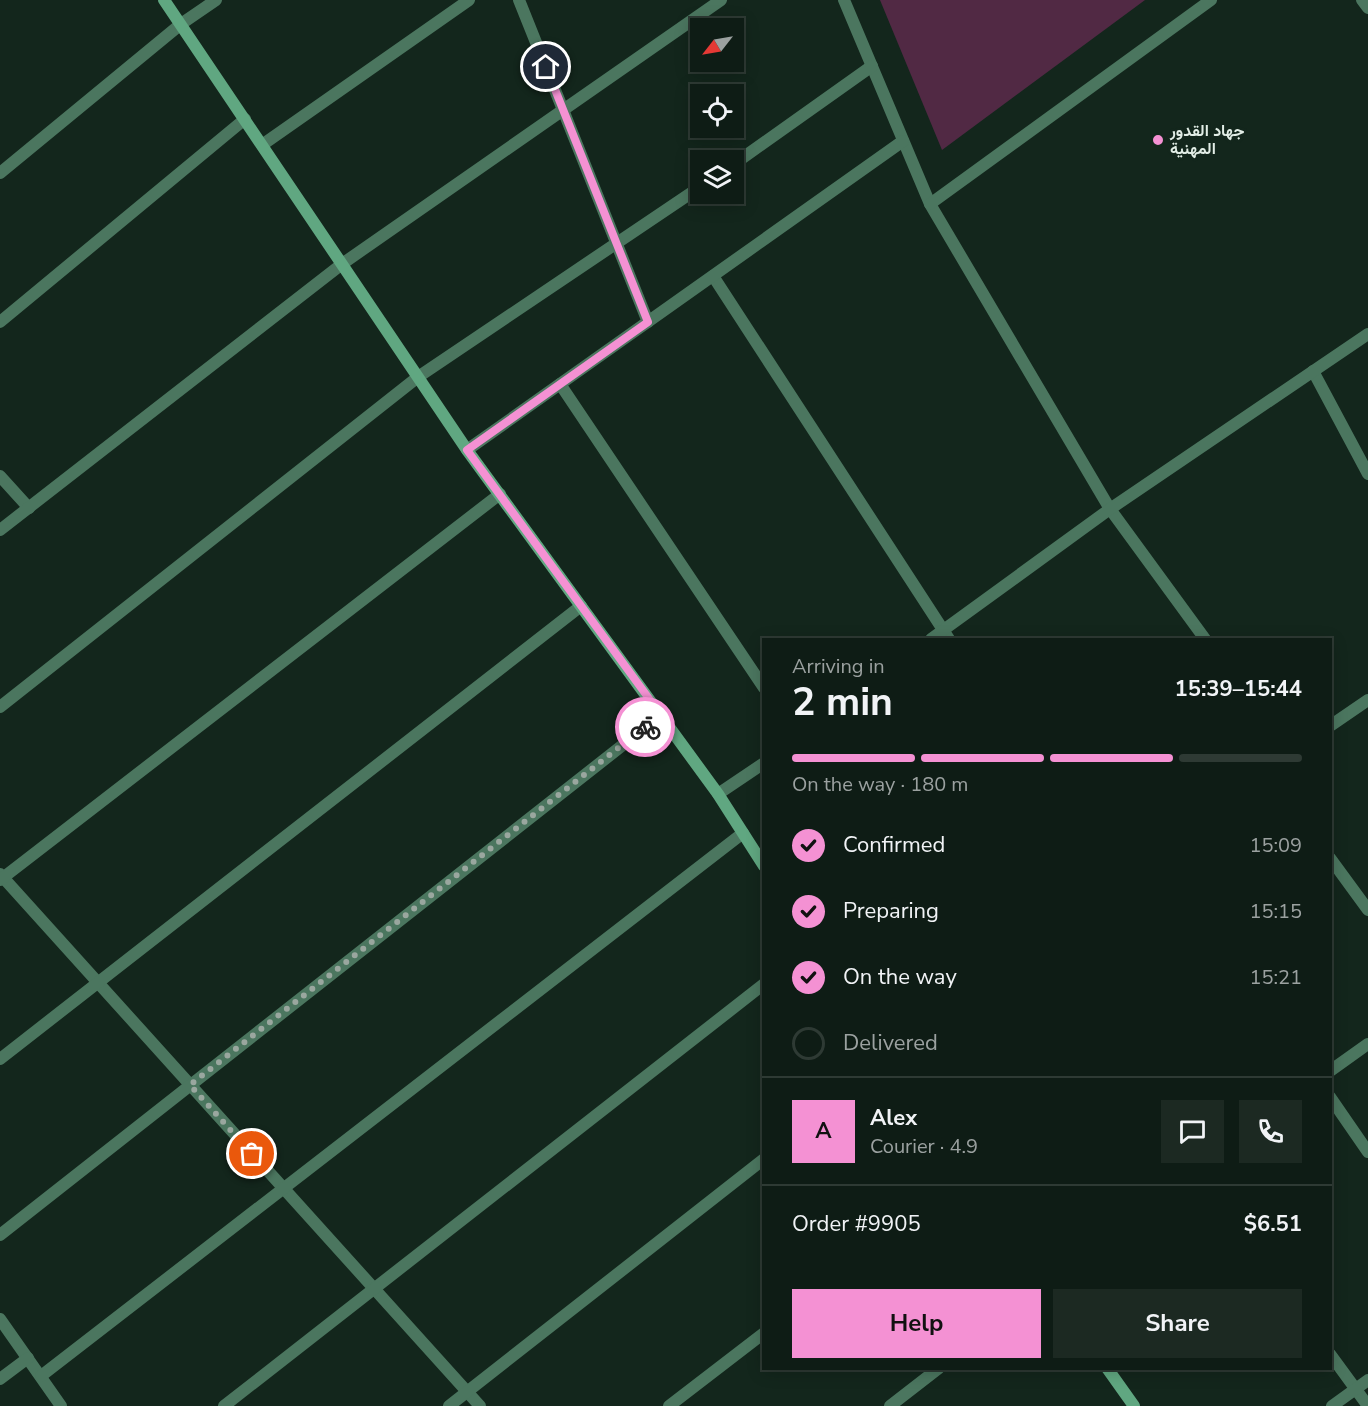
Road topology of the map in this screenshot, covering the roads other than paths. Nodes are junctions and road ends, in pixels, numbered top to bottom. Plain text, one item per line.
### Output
1 (164, 0) edge
2 (216, 0) edge
3 (469, 0) edge
4 (519, 0) edge
5 (721, 0) edge
6 (844, 0) edge
7 (1211, 0) edge
8 (1362, 0) edge
9 (1368, 8) edge
10 (181, 24) junction
11 (872, 66) junction
12 (564, 111) junction
13 (245, 119) junction
14 (903, 141) junction
15 (262, 145) junction
16 (744, 157) edge
17 (0, 173) edge
18 (690, 194) edge
19 (930, 204) junction
20 (617, 245) junction
21 (342, 264) junction
22 (713, 276) junction
23 (0, 322) edge
24 (648, 322) junction
25 (1368, 334) edge
26 (1313, 371) junction
27 (418, 377) junction
28 (560, 384) junction
29 (467, 450) junction
30 (1368, 474) edge
31 (0, 476) edge
32 (500, 494) junction
33 (29, 508) junction
34 (1110, 508) junction
35 (0, 530) edge
36 (581, 606) junction
37 (946, 634) edge
38 (1204, 638) edge
39 (762, 685) edge
40 (1368, 700) edge
41 (0, 707) edge
42 (661, 715) junction
43 (1332, 725) edge
44 (762, 764) edge
45 (718, 794) junction
46 (743, 833) junction
47 (1332, 861) edge
48 (762, 863) edge
49 (1, 877) edge
50 (1368, 910) edge
51 (98, 983) junction
52 (762, 986) edge
53 (1368, 1044) edge
54 (0, 1059) edge
55 (1332, 1070) edge
56 (190, 1085) junction
57 (1332, 1100) edge
58 (1368, 1152) edge
59 (762, 1161) edge
60 (284, 1188) junction
61 (0, 1235) edge
62 (374, 1288) junction
63 (0, 1319) edge
64 (762, 1335) edge
65 (1332, 1357) edge
66 (28, 1358) junction
67 (936, 1370) edge
68 (1108, 1370) edge
69 (41, 1376) junction
70 (0, 1379) edge
71 (1368, 1380) edge
72 (1355, 1389) junction
73 (467, 1392) junction
74 (61, 1406) edge
75 (224, 1406) edge
76 (449, 1406) edge
77 (480, 1406) edge
78 (669, 1406) edge
79 (890, 1406) edge
80 (1134, 1406) edge
81 (1332, 1406) edge
82 (1368, 1406) edge

1 - 10 street
2 - 10 street
3 - 15 street
4 - 12 street
5 - 12 street
6 - 11 street
7 - 19 street
8 - 9 street
10 - 13 street
10 - 17 street
11 - 14 street
11 - 16 street
12 - 20 street
12 - 21 street
13 - 15 street
13 - 23 street
14 - 19 street
14 - 22 street
15 - 21 street
18 - 20 street
19 - 34 street
20 - 24 street
20 - 27 street
21 - 27 street
21 - 33 street
22 - 24 street
22 - 37 street
24 - 28 street
25 - 26 street
26 - 30 street
26 - 34 street
27 - 29 street
27 - 41 street
28 - 29 street
28 - 39 street
29 - 32 street
31 - 33 street
32 - 36 street
32 - 49 street
33 - 35 street
34 - 37 street
34 - 38 street
36 - 42 street
36 - 51 street
40 - 43 street
42 - 45 street
42 - 56 street
44 - 45 street
45 - 46 street
46 - 48 street
46 - 60 street
47 - 50 street
49 - 51 street
51 - 54 street
51 - 56 street
52 - 62 street
53 - 55 street
56 - 60 street
56 - 61 street
57 - 58 street
59 - 73 street
60 - 62 street
60 - 69 street
62 - 73 street
62 - 75 street
63 - 66 street
64 - 78 street
65 - 72 street
66 - 69 street
66 - 70 street
67 - 79 street
68 - 80 street
69 - 74 street
71 - 72 street
72 - 81 street
72 - 82 street
73 - 76 street
73 - 77 street

